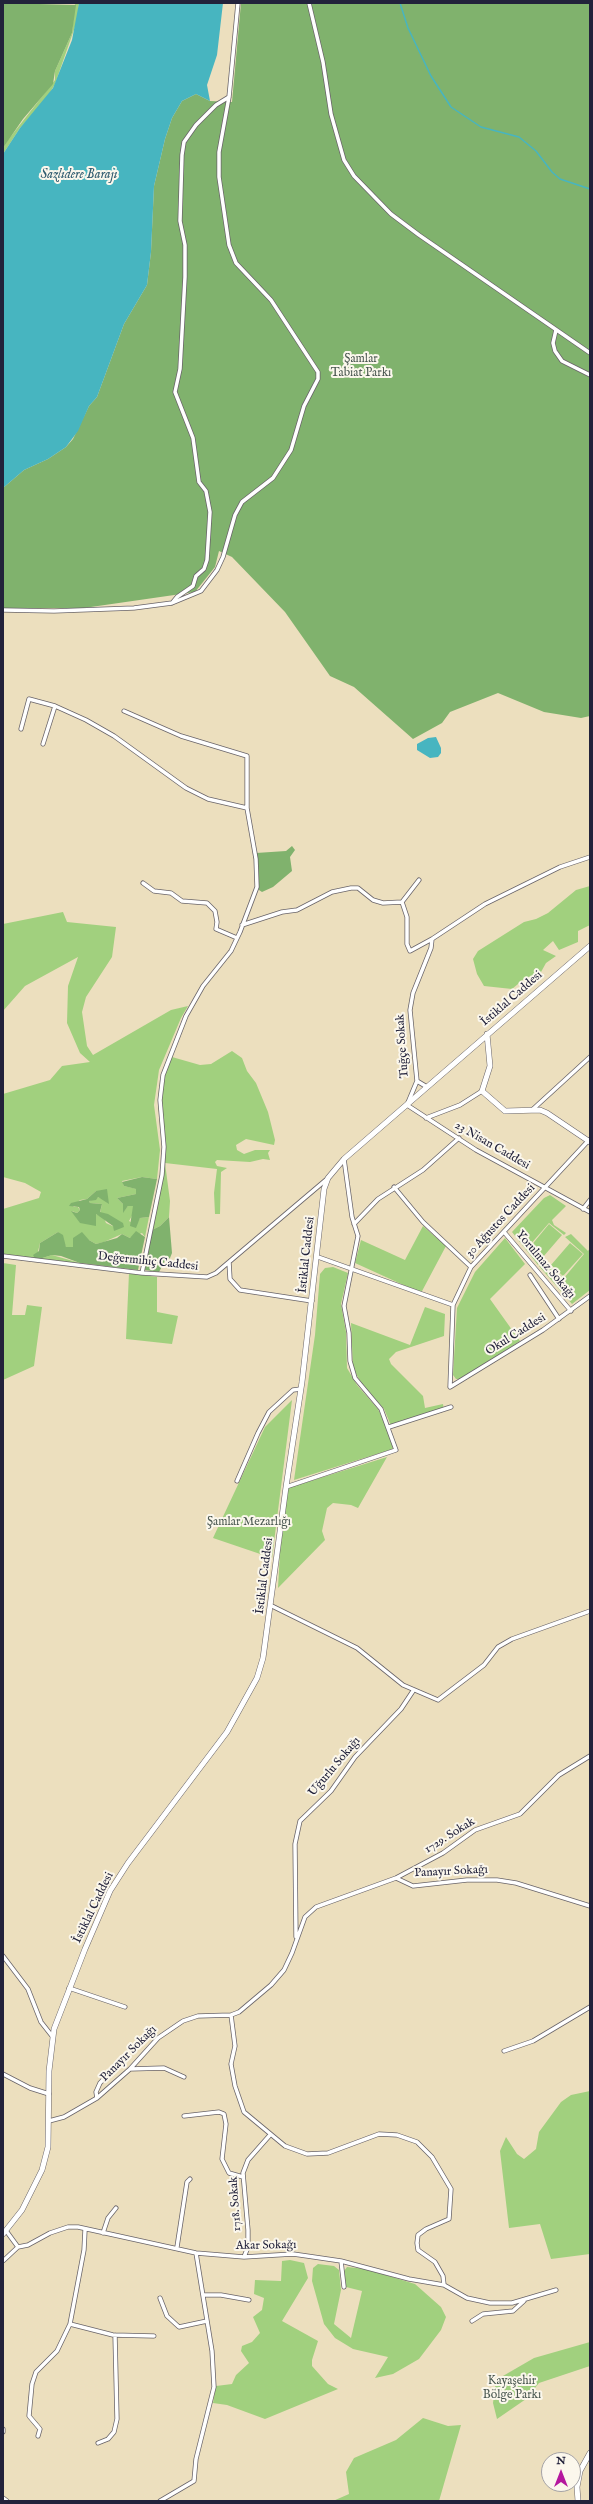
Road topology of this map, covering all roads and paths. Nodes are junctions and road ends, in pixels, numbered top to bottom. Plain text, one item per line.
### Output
1 (238, 3) edge
2 (309, 3) edge
3 (229, 97) junction
4 (556, 330) junction
5 (590, 353) edge
6 (590, 375) edge
7 (172, 603) junction
8 (3, 610) edge
9 (55, 706) junction
10 (124, 711) dead end
11 (20, 729) dead end
12 (43, 744) dead end
13 (247, 808) junction
14 (590, 856) edge
15 (419, 880) dead end
16 (142, 883) dead end
17 (402, 902) junction
18 (242, 925) junction
19 (237, 938) junction
20 (432, 939) junction
21 (590, 946) edge
22 (487, 1034) junction
23 (590, 1057) edge
24 (417, 1081) junction
25 (427, 1087) junction
26 (482, 1091) junction
27 (407, 1105) junction
28 (532, 1110) junction
29 (426, 1118) junction
30 (459, 1138) junction
31 (589, 1141) edge
32 (344, 1159) junction
33 (328, 1178) junction
34 (394, 1187) junction
35 (545, 1188) junction
36 (590, 1200) edge
37 (583, 1208) junction
38 (590, 1212) edge
39 (354, 1224) junction
40 (504, 1232) junction
41 (3, 1256) edge
42 (318, 1257) junction
43 (229, 1262) junction
44 (471, 1267) junction
45 (351, 1270) junction
46 (142, 1272) junction
47 (530, 1275) dead end
48 (590, 1296) edge
49 (312, 1301) junction
50 (453, 1305) junction
51 (571, 1311) junction
52 (559, 1319) junction
53 (301, 1389) junction
54 (451, 1407) dead end
55 (389, 1427) junction
56 (237, 1481) dead end
57 (286, 1487) junction
58 (272, 1606) junction
59 (590, 1611) edge
60 (414, 1691) junction
61 (590, 1756) edge
62 (396, 1878) junction
63 (590, 1906) edge
64 (296, 1938) junction
65 (3, 1956) edge
66 (69, 1988) junction
67 (125, 2007) dead end
68 (590, 2007) edge
69 (231, 2015) junction
70 (52, 2036) junction
71 (504, 2051) dead end
72 (120, 2062) dead end
73 (130, 2069) junction
74 (3, 2074) edge
75 (184, 2077) dead end
76 (49, 2094) junction
77 (97, 2098) junction
78 (184, 2116) dead end
79 (49, 2120) junction
80 (270, 2135) junction
81 (243, 2177) junction
82 (190, 2179) dead end
83 (116, 2208) dead end
84 (84, 2230) junction
85 (5, 2233) edge
86 (103, 2233) junction
87 (18, 2247) junction
88 (177, 2247) junction
89 (196, 2253) junction
90 (244, 2257) junction
91 (3, 2261) edge
92 (342, 2261) junction
93 (444, 2285) junction
94 (344, 2287) dead end
95 (556, 2290) dead end
96 (203, 2295) junction
97 (160, 2298) dead end
98 (249, 2300) dead end
99 (525, 2300) junction
100 (207, 2321) junction
101 (472, 2321) dead end
102 (70, 2324) junction
103 (115, 2335) junction
104 (154, 2336) dead end
105 (38, 2436) dead end
106 (98, 2443) dead end
107 (590, 2452) edge
108 (3, 2498) edge
109 (7, 2501) edge
110 (160, 2501) edge
111 (578, 2501) edge

1 - 3 street
2 - 4 street
3 - 7 street
3 - 7 street
4 - 5 street
4 - 6 street
7 - 8 street
9 - 11 street
9 - 12 street
9 - 13 street
10 - 13 street
13 - 18 street
14 - 20 street
15 - 17 street
16 - 19 street
17 - 18 street
17 - 20 street
18 - 19 street
19 - 46 street
20 - 24 street, Tuğçe Sokak
21 - 22 main road, İstiklal Caddesi
22 - 25 main road, İstiklal Caddesi
22 - 26 main road
23 - 28 street
24 - 25 street
24 - 27 street, Tuğçe Sokak
25 - 27 main road, İstiklal Caddesi
26 - 28 main road
26 - 29 street
27 - 29 street, 23 Nisan Caddesi
27 - 32 main road, İstiklal Caddesi
28 - 31 main road
29 - 30 street, 23 Nisan Caddesi
30 - 34 street
30 - 35 street, 23 Nisan Caddesi
31 - 35 street, 30 Ağustos Caddesi
32 - 33 main road, İstiklal Caddesi
32 - 39 street
33 - 42 main road, İstiklal Caddesi
33 - 43 street, Değermihiç Caddesi
34 - 39 street
34 - 44 street
35 - 37 street, 23 Nisan Caddesi
35 - 40 street, 30 Ağustos Caddesi
36 - 37 street
37 - 38 street, 23 Nisan Caddesi
39 - 45 street
40 - 44 street, 30 Ağustos Caddesi
40 - 51 street, Yorulmaz Sokağı
41 - 46 street, Değermihiç Caddesi
42 - 45 street
42 - 49 main road, İstiklal Caddesi
43 - 46 street, Değermihiç Caddesi
43 - 49 street
44 - 50 street, 30 Ağustos Caddesi
45 - 50 street
45 - 55 street
47 - 52 street
48 - 51 street, Okul Caddesi
49 - 53 main road, İstiklal Caddesi
50 - 52 street, Okul Caddesi
51 - 52 street, Okul Caddesi
53 - 56 street
53 - 57 main road, İstiklal Caddesi
54 - 55 street
55 - 57 street
57 - 58 main road, İstiklal Caddesi
58 - 60 street
58 - 66 main road, İstiklal Caddesi
59 - 60 street
60 - 64 street, Uğurlu Sokağı
61 - 62 street, 1729. Sokak
62 - 63 street, Panayır Sokağı
62 - 64 street
64 - 69 street
65 - 70 street
66 - 67 street
66 - 70 main road, İstiklal Caddesi
68 - 71 street
69 - 73 street, Panayır Sokağı
69 - 80 street
70 - 76 main road, İstiklal Caddesi
72 - 77 street
73 - 75 street
73 - 77 street, Panayır Sokağı
74 - 76 street
76 - 79 main road, İstiklal Caddesi
77 - 79 street, Panayır Sokağı
78 - 81 street
79 - 85 main road, İstiklal Caddesi
80 - 81 street, 1718. Sokak
80 - 93 street
81 - 90 street, 1718. Sokak
82 - 88 street
83 - 86 street
84 - 86 street, Akar Sokağı
84 - 87 street, Akar Sokağı
84 - 102 street
85 - 87 street
86 - 88 street, Akar Sokağı
87 - 91 street
88 - 89 street, Akar Sokağı
89 - 90 street, Akar Sokağı
89 - 96 street
90 - 92 street, Akar Sokağı
92 - 93 street, Akar Sokağı
92 - 94 street
93 - 99 street, Akar Sokağı
95 - 99 street, Akar Sokağı
96 - 98 street
96 - 100 street
97 - 100 street
99 - 101 street
100 - 110 street
102 - 103 street
102 - 105 street
103 - 104 street
103 - 106 street
107 - 111 main road
108 - 109 street

